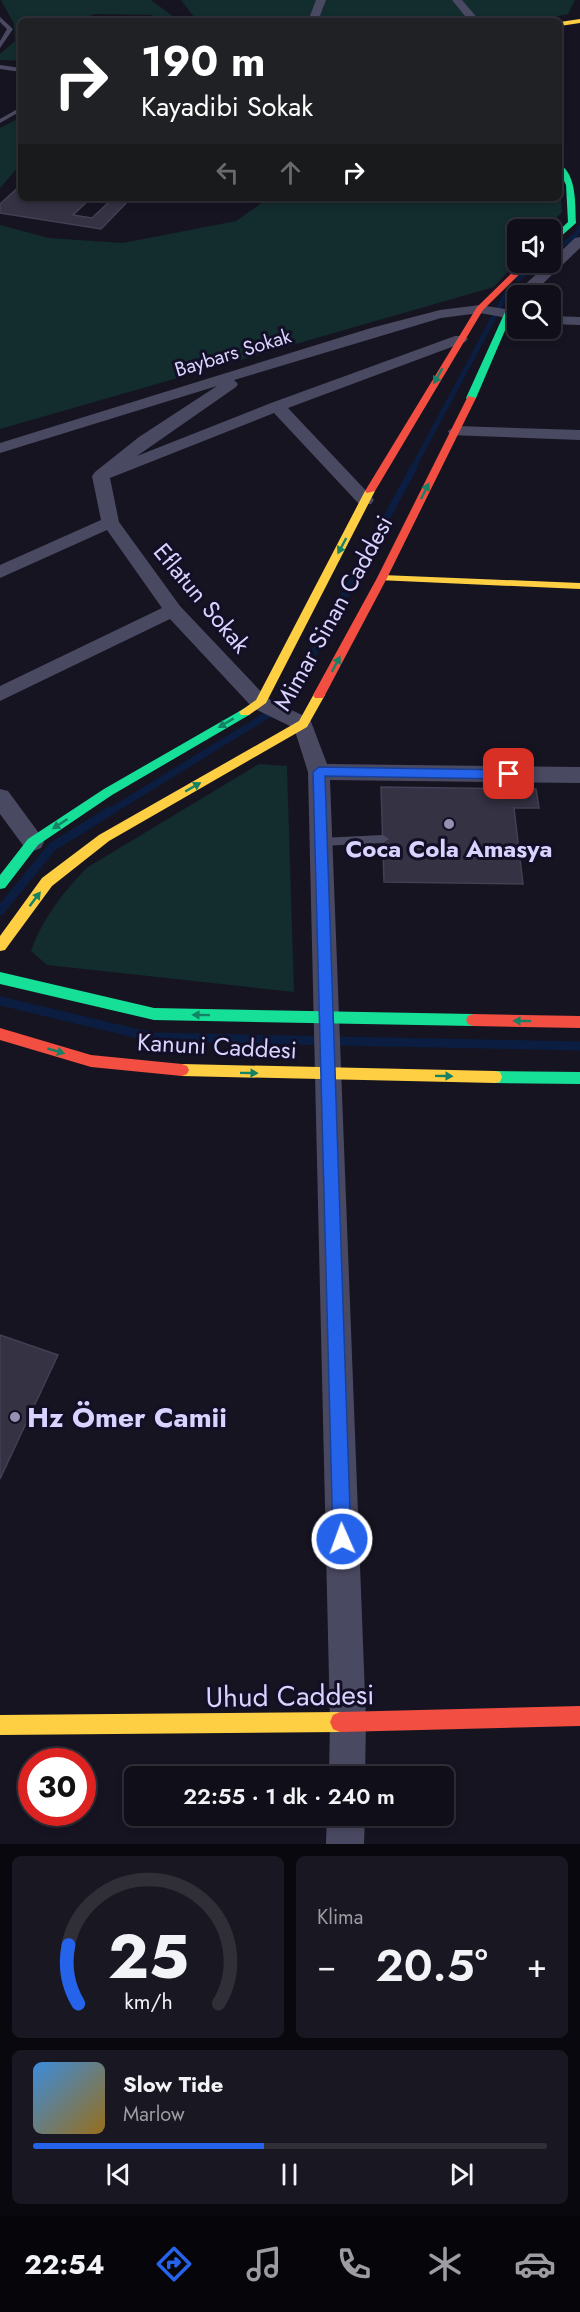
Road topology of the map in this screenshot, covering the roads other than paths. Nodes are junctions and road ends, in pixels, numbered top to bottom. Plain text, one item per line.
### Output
1 (321, 0) edge
2 (457, 0) edge
3 (314, 18) edge
4 (472, 18) edge
5 (0, 19) edge
6 (580, 21) edge
7 (562, 24) edge
8 (0, 46) edge
9 (0, 67) edge
10 (18, 70) edge
11 (18, 111) edge
12 (0, 122) edge
13 (562, 168) edge
14 (561, 234) edge
15 (580, 241) edge
16 (515, 273) edge
17 (533, 285) edge
18 (480, 309) junction
19 (507, 314) edge
20 (561, 320) edge
21 (580, 321) edge
22 (507, 327) edge
23 (460, 339) junction
24 (250, 370) junction
25 (277, 405) junction
26 (456, 431) junction
27 (580, 435) edge
28 (33, 438) junction
29 (0, 448) edge
30 (0, 466) edge
31 (101, 476) junction
32 (365, 500) junction
33 (110, 522) junction
34 (0, 572) edge
35 (382, 578) junction
36 (580, 586) edge
37 (173, 610) junction
38 (0, 694) edge
39 (260, 703) junction
40 (303, 724) junction
41 (319, 772) junction
42 (580, 776) edge
43 (0, 797) edge
44 (383, 839) dead end
45 (33, 842) junction
46 (321, 842) junction
47 (2, 878) edge
48 (0, 946) edge
49 (0, 978) edge
50 (326, 1017) junction
51 (580, 1022) edge
52 (0, 1034) edge
53 (327, 1074) junction
54 (580, 1078) edge
55 (580, 1716) edge
56 (348, 1722) junction
57 (0, 1725) edge
58 (347, 1766) edge
59 (346, 1826) edge
60 (345, 1844) edge

1 - 3 street
2 - 4 street
5 - 8 lane
6 - 7 street
9 - 10 lane
11 - 12 lane
13 - 14 street
15 - 17 street
16 - 18 street, Mimar Sinan Caddesi
18 - 19 street, Baybars Sokak
18 - 23 street, Mimar Sinan Caddesi
18 - 24 street, Baybars Sokak
20 - 21 street
22 - 26 street, Mimar Sinan Caddesi
23 - 25 street
23 -> 32 street, Mimar Sinan Caddesi
24 - 28 street, Baybars Sokak
24 - 31 street
25 - 31 street
25 - 32 street
26 - 27 street
35 -> 26 street, Mimar Sinan Caddesi
28 - 29 street, Baybars Sokak
28 - 30 street
31 - 33 street
32 -> 39 street, Mimar Sinan Caddesi
33 - 34 street
33 - 37 street, Eflatun Sokak
35 - 36 street
40 -> 35 street, Mimar Sinan Caddesi
37 - 38 street
37 - 39 street, Eflatun Sokak
39 - 40 street
39 -> 45 street, Mimar Sinan Caddesi
40 - 41 street
48 -> 40 street, Mimar Sinan Caddesi
41 - 42 street
41 - 46 street
43 - 45 street
44 - 46 lane
45 - 47 street, Mimar Sinan Caddesi
46 - 50 street
50 -> 49 street
51 -> 50 street
50 - 53 street
52 -> 53 street, Kanuni Caddesi
53 -> 54 street, Kanuni Caddesi
53 - 56 street
55 - 56 street, Uhud Caddesi
56 - 57 street, Uhud Caddesi
56 - 58 street
59 - 60 street

